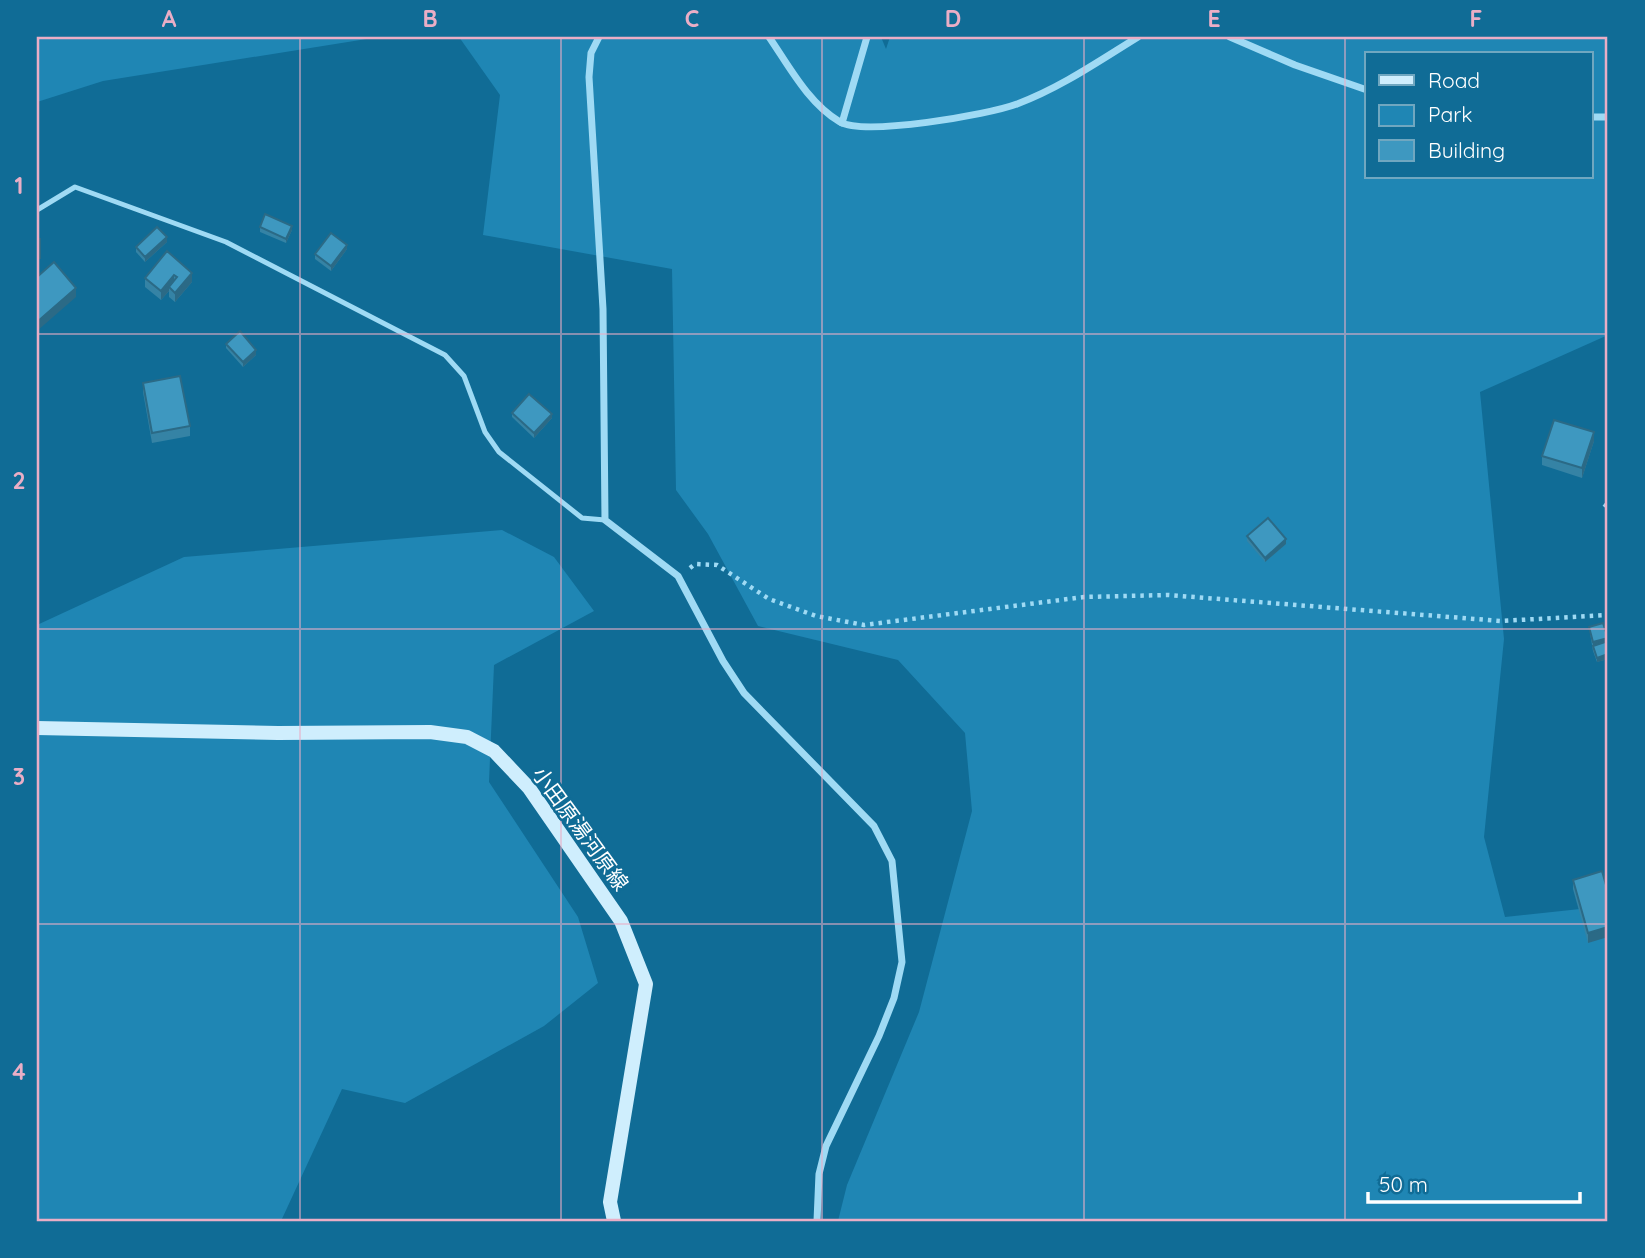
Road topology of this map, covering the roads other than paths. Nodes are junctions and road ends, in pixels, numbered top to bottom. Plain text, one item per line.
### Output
1 (599, 37) edge
2 (769, 37) edge
3 (866, 37) edge
4 (1138, 37) edge
5 (1230, 37) edge
6 (1365, 89) edge
7 (842, 123) junction
8 (37, 210) edge
9 (606, 520) junction
10 (37, 728) edge
11 (614, 1221) edge
12 (817, 1221) edge

1 - 9 street
2 - 7 street
3 - 7 street
4 - 7 street
5 - 6 street
8 - 9 lane
9 - 12 street
10 - 11 main road, 小田原湯河原線

